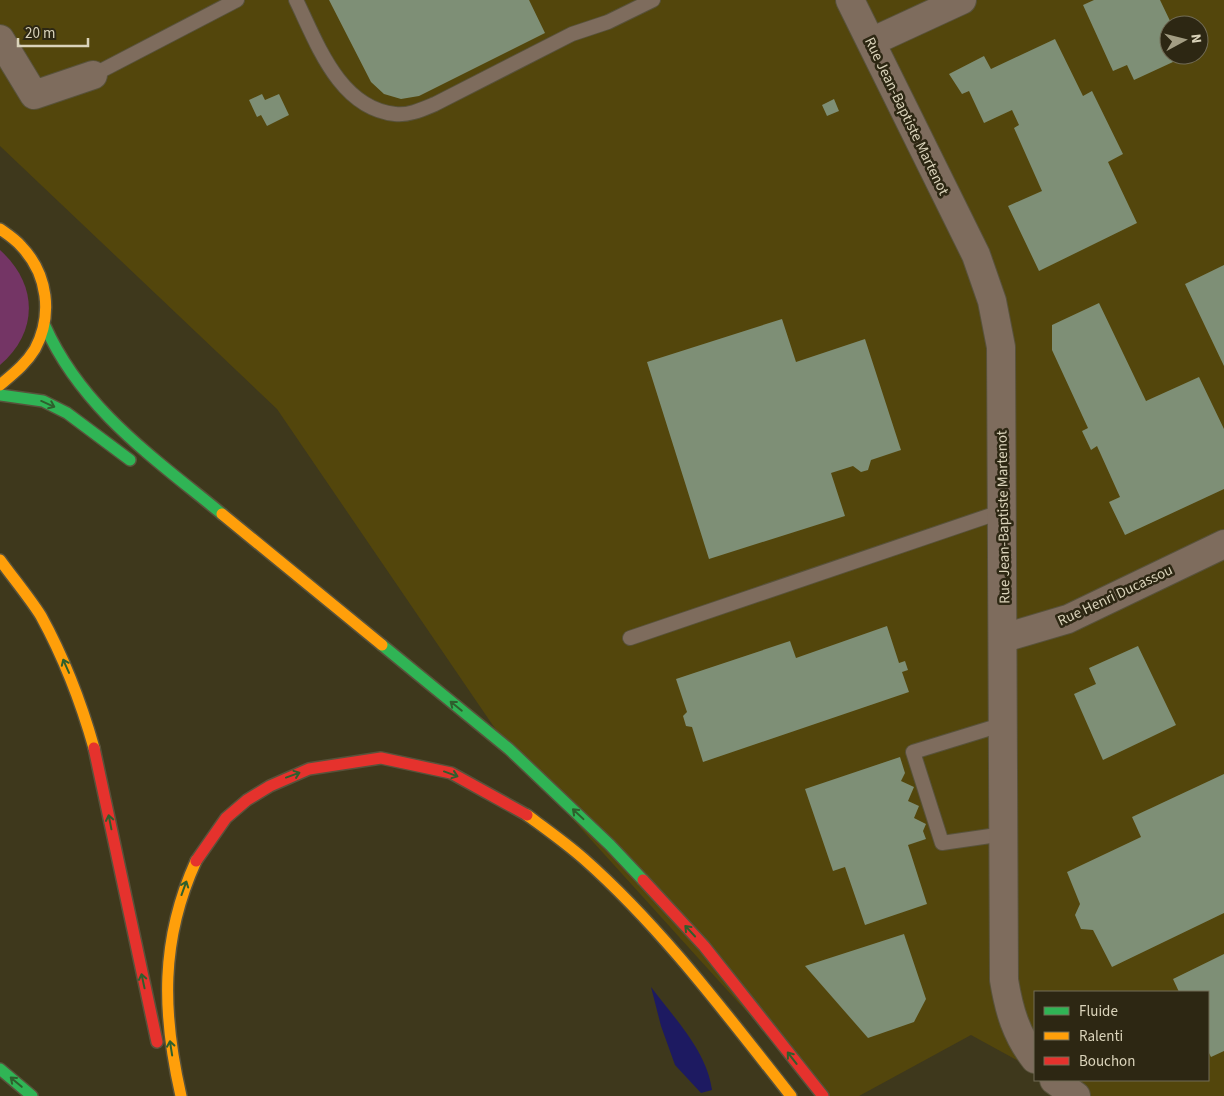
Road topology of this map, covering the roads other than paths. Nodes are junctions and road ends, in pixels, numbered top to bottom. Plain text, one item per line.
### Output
1 (237, 0) edge
2 (296, 0) edge
3 (653, 0) edge
4 (850, 0) edge
5 (962, 0) edge
6 (0, 39) edge
7 (870, 42) junction
8 (93, 75) joint
9 (0, 229) edge
10 (45, 326) junction
11 (0, 385) edge
12 (0, 395) edge
13 (139, 467) dead end
14 (1003, 511) junction
15 (1224, 544) edge
16 (0, 560) edge
17 (630, 638) dead end
18 (1004, 638) junction
19 (1004, 724) junction
20 (1004, 834) junction
21 (589, 841) dead end
22 (622, 875) dead end
23 (678, 938) dead end
24 (1034, 1058) edge
25 (0, 1069) edge
26 (788, 1073) dead end
27 (1055, 1081) edge
28 (32, 1096) edge
29 (172, 1096) edge
30 (181, 1096) edge
31 (791, 1096) edge
32 (823, 1096) edge
33 (1076, 1096) edge

1 - 8 lane
2 - 3 lane
4 - 7 street, Rue Jean-Baptiste Martenot
5 - 7 street
6 - 8 street
7 - 14 street, Rue Jean-Baptiste Martenot
9 - 10 main road
10 - 11 main road
32 -> 10 main road
12 -> 13 main road
14 - 17 lane
14 - 18 street, Rue Jean-Baptiste Martenot
15 - 18 street, Rue Henri Ducassou
29 -> 16 main road
18 - 19 street, Rue Jean-Baptiste Martenot
19 - 20 street, Rue Jean-Baptiste Martenot
19 - 20 lane
20 - 24 street, Rue Jean-Baptiste Martenot
21 - 22 main road
23 - 26 main road
28 -> 25 main road
27 - 33 street
30 -> 31 main road

